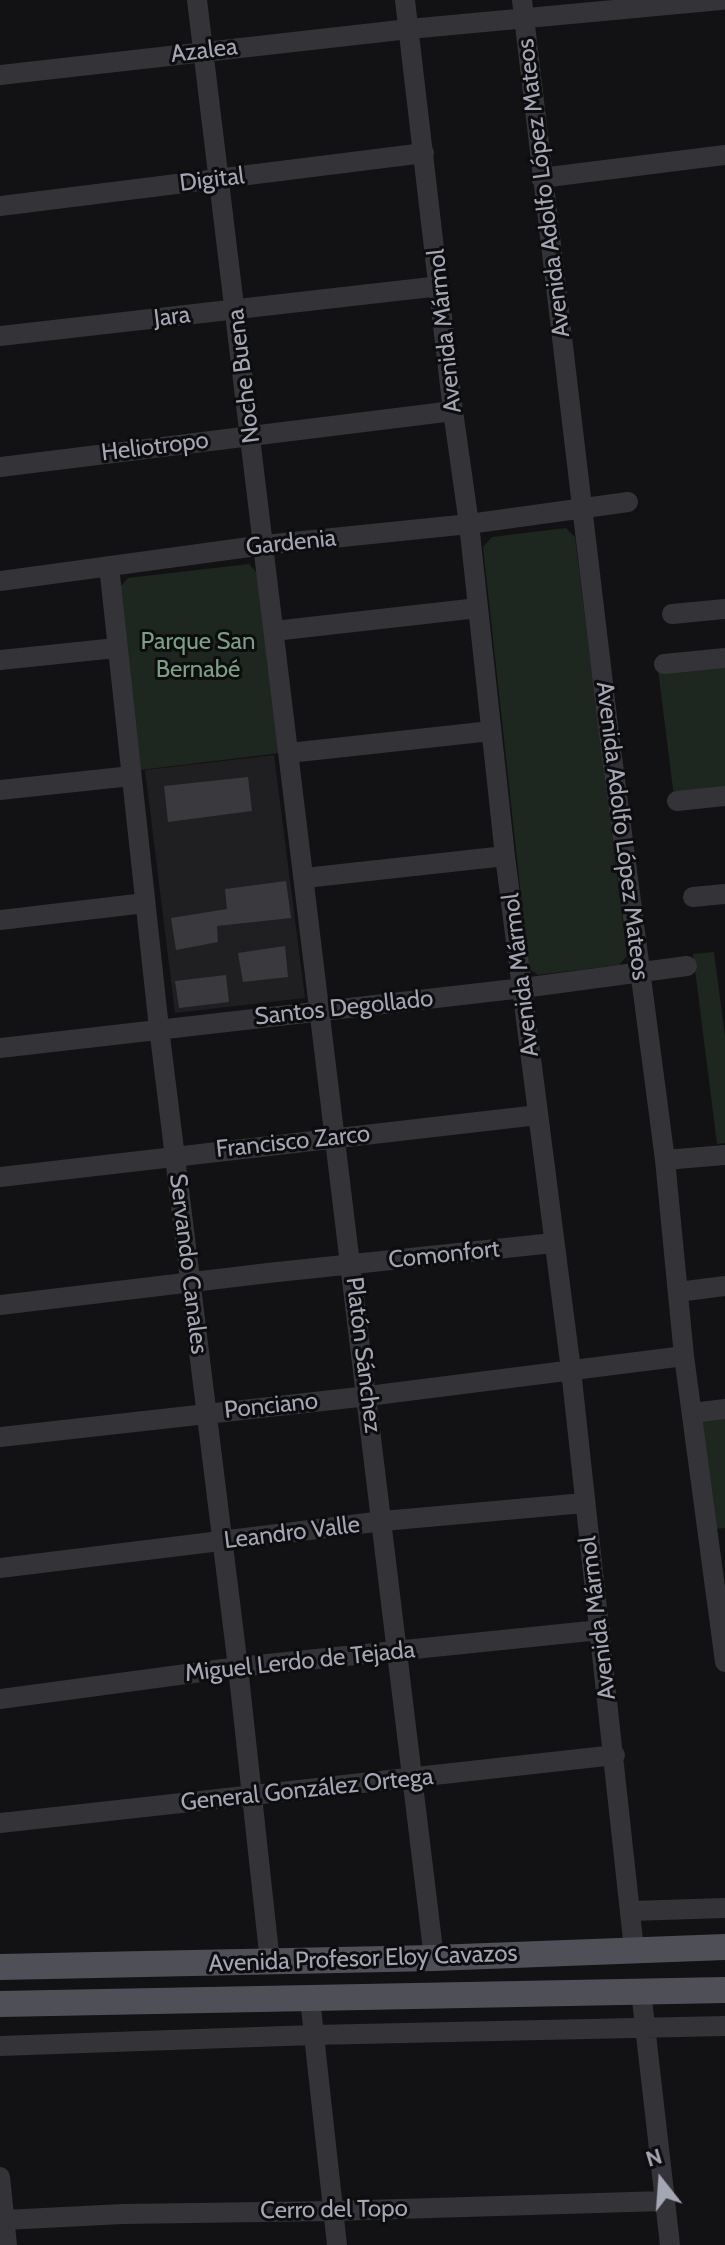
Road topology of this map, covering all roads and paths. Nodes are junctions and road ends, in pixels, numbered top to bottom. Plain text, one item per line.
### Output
1 (197, 0) edge
2 (405, 0) edge
3 (721, 0) edge
4 (523, 9) edge
5 (409, 29) junction
6 (203, 51) junction
7 (0, 75) edge
8 (424, 153) junction
9 (725, 155) edge
10 (541, 178) junction
11 (219, 179) junction
12 (0, 206) edge
13 (440, 286) junction
14 (236, 310) junction
15 (0, 336) edge
16 (453, 411) junction
17 (251, 434) junction
18 (0, 467) edge
19 (628, 502) dead end
20 (583, 509) junction
21 (469, 524) junction
22 (264, 545) junction
23 (109, 566) junction
24 (0, 581) edge
25 (478, 608) junction
26 (725, 609) edge
27 (672, 614) dead end
28 (274, 631) junction
29 (116, 648) junction
30 (725, 658) edge
31 (0, 660) edge
32 (664, 664) dead end
33 (491, 731) junction
34 (289, 753) junction
35 (131, 776) junction
36 (0, 790) edge
37 (725, 796) edge
38 (677, 801) dead end
39 (505, 856) junction
40 (305, 878) junction
41 (725, 894) edge
42 (693, 897) dead end
43 (145, 903) junction
44 (0, 920) edge
45 (687, 966) dead end
46 (640, 973) junction
47 (523, 988) junction
48 (321, 1010) junction
49 (159, 1028) junction
50 (0, 1048) edge
51 (538, 1115) junction
52 (336, 1137) junction
53 (174, 1155) junction
54 (725, 1155) edge
55 (665, 1160) junction
56 (0, 1177) edge
57 (553, 1243) junction
58 (352, 1264) junction
59 (191, 1282) junction
60 (725, 1286) edge
61 (678, 1292) junction
62 (0, 1305) edge
63 (684, 1356) junction
64 (571, 1370) junction
65 (368, 1396) junction
66 (725, 1409) edge
67 (206, 1412) junction
68 (693, 1413) junction
69 (0, 1437) edge
70 (584, 1503) junction
71 (383, 1521) junction
72 (716, 1539) edge
73 (222, 1541) junction
74 (0, 1568) edge
75 (600, 1630) junction
76 (398, 1651) junction
77 (725, 1662) edge
78 (238, 1667) junction
79 (0, 1699) edge
80 (615, 1755) junction
81 (412, 1779) junction
82 (252, 1796) junction
83 (0, 1823) edge
84 (725, 1908) edge
85 (631, 1911) junction
86 (725, 1947) edge
87 (634, 1949) junction
88 (434, 1958) junction
89 (270, 1962) junction
90 (0, 1967) edge
91 (725, 1990) edge
92 (641, 1991) junction
93 (310, 1999) junction
94 (0, 2004) edge
95 (725, 2026) edge
96 (646, 2030) junction
97 (313, 2035) junction
98 (0, 2046) edge
99 (0, 2177) edge
100 (664, 2201) junction
101 (333, 2211) junction
102 (4, 2220) junction
103 (4, 2243) edge
104 (337, 2245) edge
105 (670, 2245) edge

1 - 6 street, Noche Buena
2 - 5 street, Avenida Mármol
3 - 4 street, Azalea
4 - 5 street, Azalea
4 - 10 street, Avenida Adolfo López Mateos
5 - 6 street, Azalea
5 - 8 street, Avenida Mármol
6 - 7 street, Azalea
6 - 11 street, Noche Buena
8 - 11 street, Digital
8 - 13 street, Avenida Mármol
9 - 10 street
10 - 20 street, Avenida Adolfo López Mateos
11 - 12 street, Digital
11 - 14 street, Noche Buena
13 - 14 street, Jara
13 - 16 street, Avenida Mármol
14 - 15 street, Jara
14 - 17 street, Noche Buena
16 - 17 street, Heliotropo
16 - 21 street, Avenida Mármol
17 - 18 street, Heliotropo
17 - 22 street, Noche Buena
19 - 20 street, Gardenia
20 - 21 street, Gardenia
20 - 46 street, Avenida Adolfo López Mateos
21 - 22 street, Gardenia
21 - 25 street, Avenida Mármol
22 - 23 street, Gardenia
22 - 28 street, Noche Buena
23 - 24 street, Gardenia
23 - 29 street, Servando Canales
25 - 28 street
25 - 33 street, Avenida Mármol
26 - 27 street
28 - 34 street, Noche Buena
29 - 31 street
29 - 35 street, Servando Canales
30 - 32 street
33 - 34 street
33 - 39 street, Avenida Mármol
34 - 40 street, Platón Sánchez
35 - 36 street
35 - 43 street, Servando Canales
37 - 38 street
39 - 40 street
39 - 47 street, Avenida Mármol
40 - 48 street, Platón Sánchez
41 - 42 street
43 - 44 street
43 - 49 street, Servando Canales
45 - 46 street, Santos Degollado
46 - 47 street, Santos Degollado
46 - 55 street, Avenida Adolfo López Mateos
47 - 48 street, Santos Degollado
47 - 51 street, Avenida Mármol
48 - 49 street, Santos Degollado
48 - 52 street, Platón Sánchez
49 - 50 street, Santos Degollado
49 - 53 street, Servando Canales
51 - 52 street, Francisco Zarco
51 - 57 street, Avenida Mármol
52 - 53 street, Francisco Zarco
52 - 58 street, Platón Sánchez
53 - 56 street, Francisco Zarco
53 - 59 street, Servando Canales
54 - 55 street
55 - 61 street, Avenida Adolfo López Mateos
57 - 58 street, Comonfort
57 - 64 street, Avenida Mármol
58 - 59 street, Comonfort
58 - 65 street, Platón Sánchez
59 - 62 street, Comonfort
59 - 67 street, Servando Canales
60 - 61 street
61 - 63 street, Avenida Adolfo López Mateos
63 - 64 street, Ponciano
63 - 68 street, Avenida Adolfo López Mateos
64 - 65 street, Ponciano
64 - 70 street, Avenida Mármol
65 - 67 street, Ponciano
65 - 71 street, Platón Sánchez
66 - 68 street
67 - 69 street, Ponciano
67 - 73 street, Servando Canales
68 - 72 street, Avenida Adolfo López Mateos
70 - 71 street, Leandro Valle
70 - 75 street, Avenida Mármol
71 - 73 street, Leandro Valle
71 - 76 street, Platón Sánchez
72 - 77 street, Avenida Adolfo López Mateos
73 - 74 street, Leandro Valle
73 - 78 street, Servando Canales
75 - 76 street, Miguel Lerdo de Tejada
75 - 80 street, Avenida Mármol
76 - 78 street, Miguel Lerdo de Tejada
76 - 81 street, Platón Sánchez
78 - 79 street, Miguel Lerdo de Tejada
78 - 82 street, Servando Canales
80 - 81 street, General González Ortega
80 - 85 street, Avenida Mármol
81 - 82 street, General González Ortega
81 - 88 street, Platón Sánchez
82 - 83 street, General González Ortega
82 - 89 street, Servando Canales
84 - 85 street
85 - 87 street, Avenida Mármol
86 - 87 main road, Avenida Profesor Eloy Cavazos
87 - 88 main road, Avenida Profesor Eloy Cavazos
88 - 89 main road, Avenida Profesor Eloy Cavazos
89 - 90 main road, Avenida Profesor Eloy Cavazos
91 - 92 main road, Avenida Profesor Eloy Cavazos
92 - 93 main road, Avenida Profesor Eloy Cavazos
92 - 96 street
93 - 94 main road, Avenida Profesor Eloy Cavazos
93 - 97 street
95 - 96 street
96 - 97 street
96 - 100 street
97 - 98 street
97 - 101 street
99 - 102 street
100 - 101 street, Cerro del Topo
100 - 105 street
101 - 102 street, Cerro del Topo
101 - 104 street
102 - 103 street

